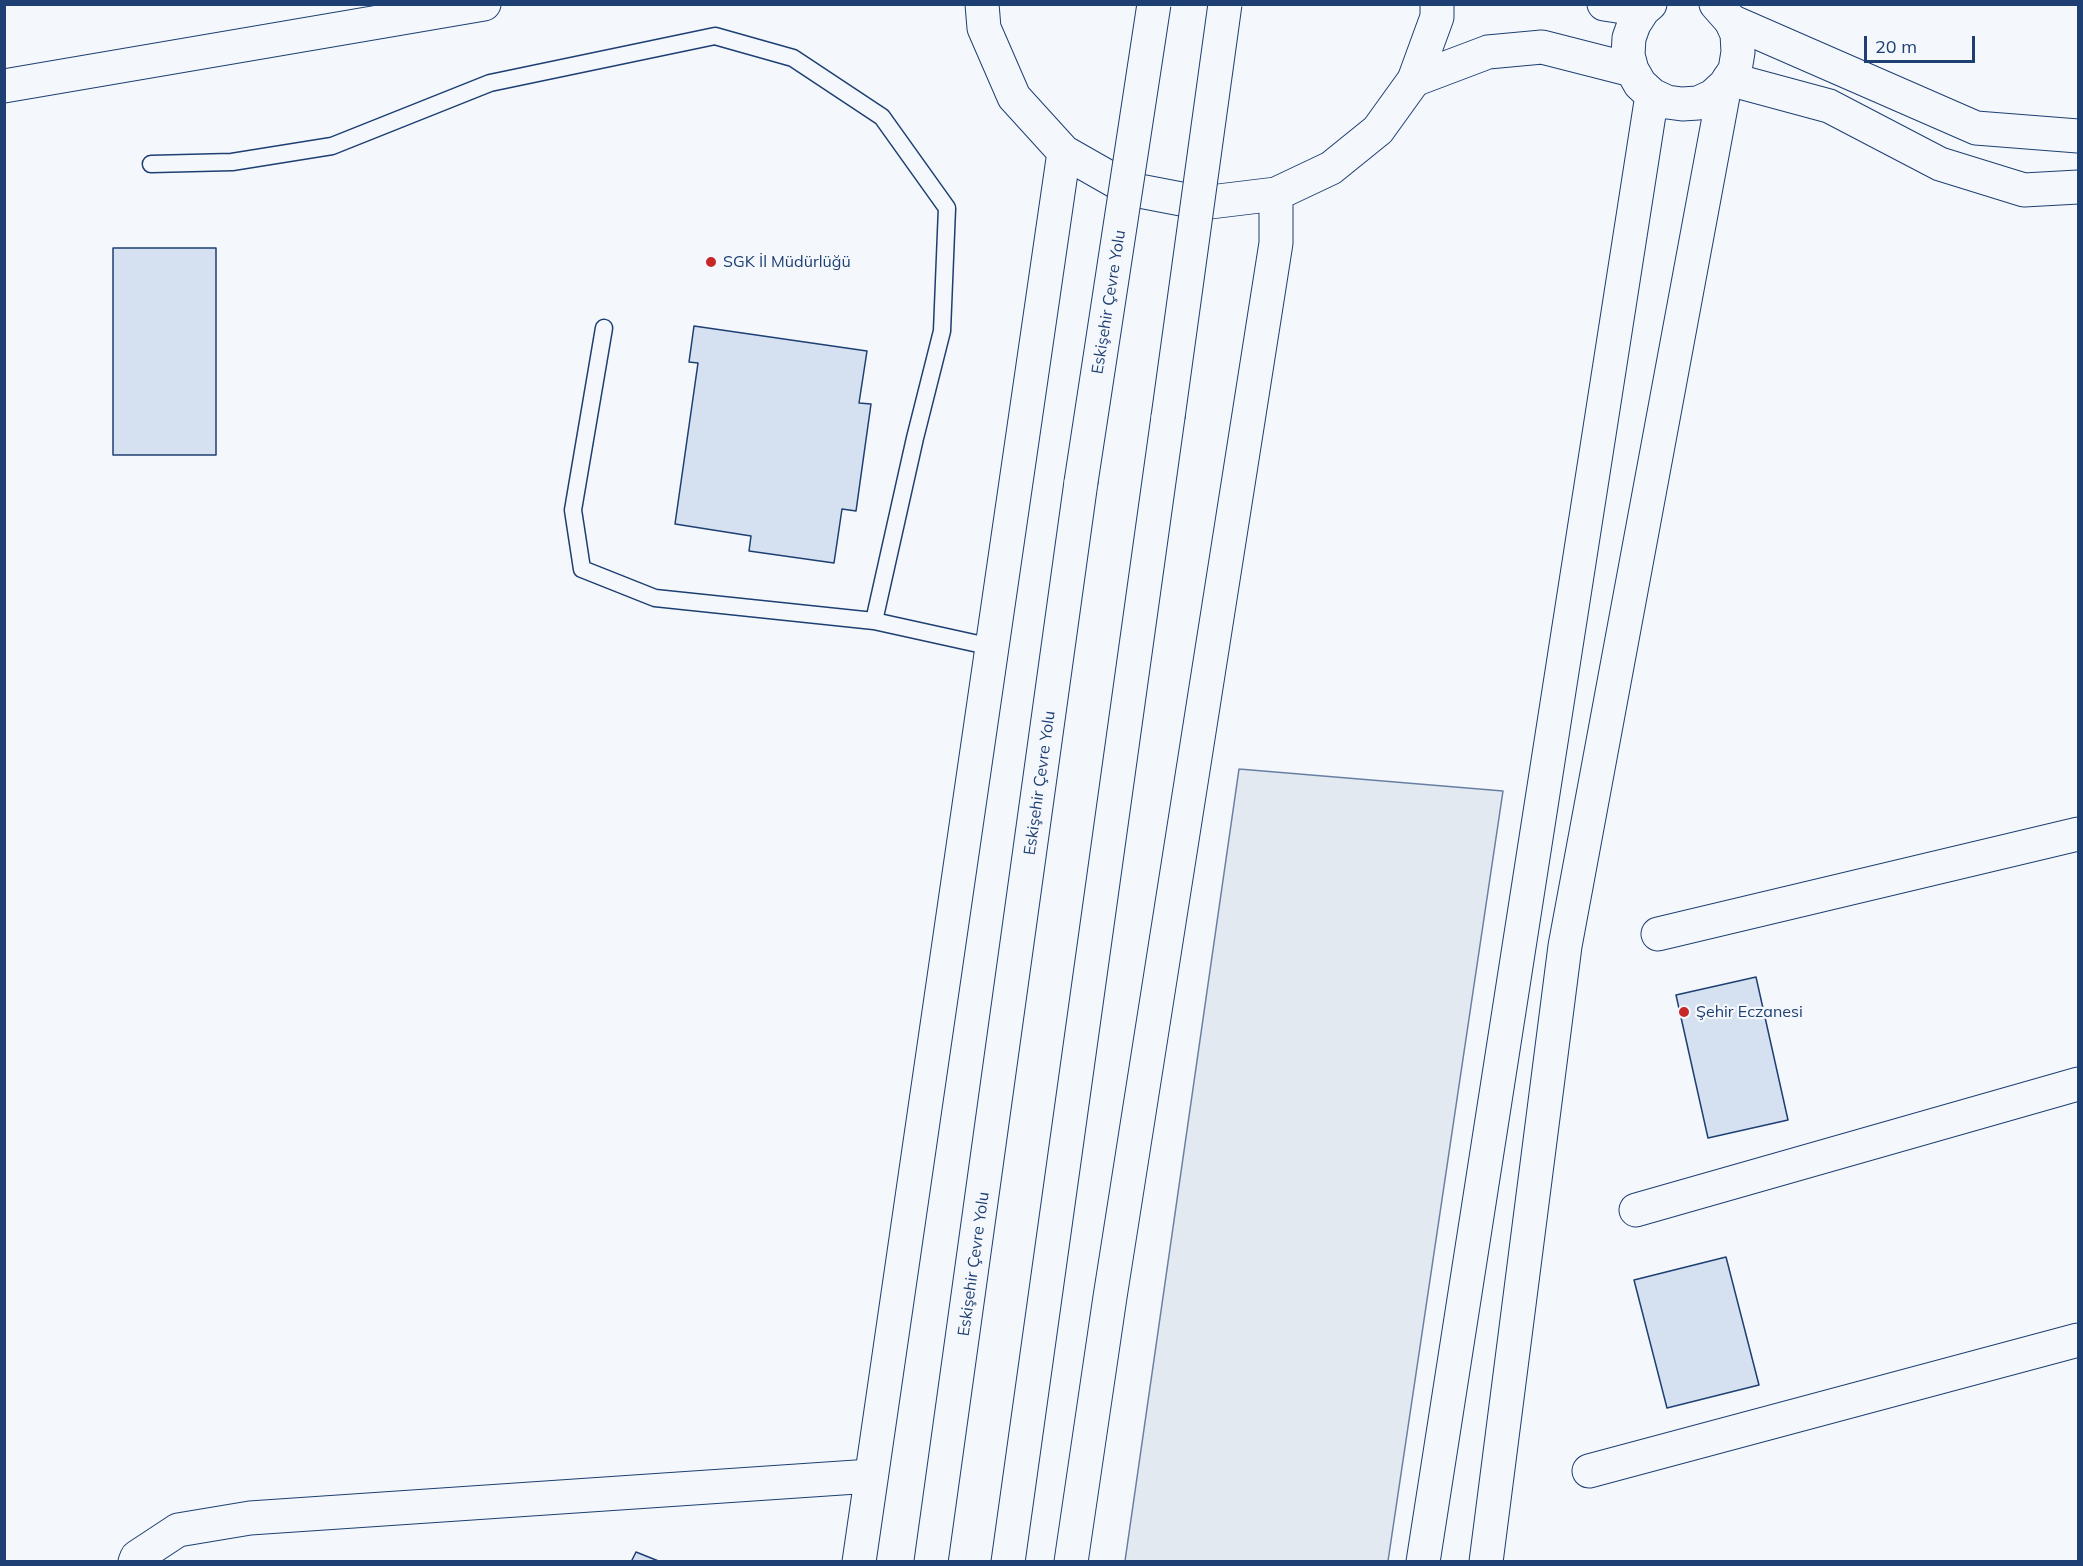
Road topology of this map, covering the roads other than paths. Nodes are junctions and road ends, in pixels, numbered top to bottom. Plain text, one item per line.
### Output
1 (484, 4) edge
2 (982, 4) edge
3 (1154, 4) edge
4 (1225, 4) edge
5 (1437, 4) edge
6 (1604, 4) edge
7 (1647, 7) edge
8 (1724, 13) edge
9 (1632, 70) junction
10 (1414, 80) junction
11 (1727, 82) junction
12 (4, 86) edge
13 (1652, 95) junction
14 (2079, 136) edge
15 (1065, 152) junction
16 (151, 164) dead end
17 (2079, 187) edge
18 (1276, 194) junction
19 (604, 328) dead end
20 (874, 621) junction
21 (992, 647) junction
22 (2079, 834) edge
23 (1658, 934) dead end
24 (2079, 1084) edge
25 (1635, 1210) dead end
26 (2079, 1340) edge
27 (1589, 1471) dead end
28 (871, 1476) junction
29 (135, 1562) edge
30 (860, 1562) edge
31 (931, 1562) edge
32 (1008, 1562) edge
33 (1071, 1562) edge
34 (1423, 1562) edge
35 (1486, 1562) edge

1 - 12 main road
2 - 15 main road
3 - 31 main road, Eskişehir Çevre Yolu, bridge
4 - 32 main road, bridge
5 - 10 main road
6 - 7 main road
7 - 9 main road
8 - 11 main road
8 - 14 main road
9 - 10 main road
9 - 13 main road
10 - 18 main road
11 - 13 main road
11 - 17 main road
11 - 35 main road
13 - 34 main road
15 - 18 main road
15 - 21 main road
16 - 20 lane
18 - 33 main road
19 - 20 lane
20 - 21 lane
21 - 28 main road
22 - 23 main road
24 - 25 main road
26 - 27 main road
28 - 29 main road
28 - 30 main road

